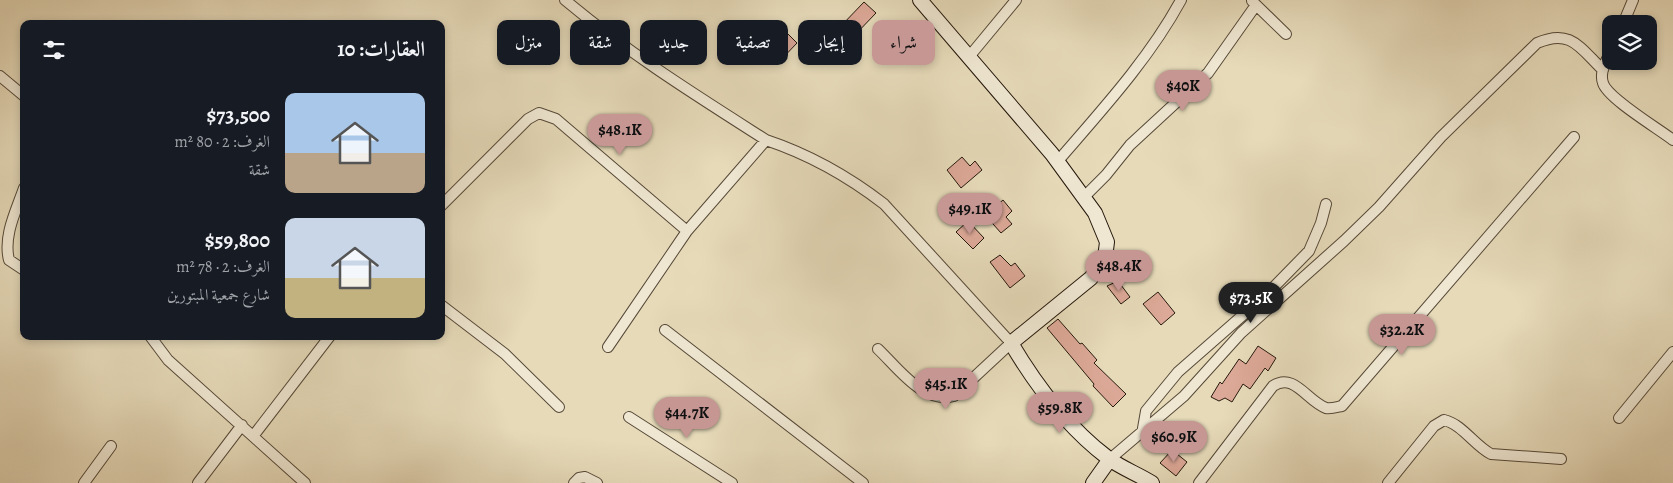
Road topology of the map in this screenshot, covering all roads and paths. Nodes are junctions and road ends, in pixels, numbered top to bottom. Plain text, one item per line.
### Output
1 (565, 0) edge
2 (920, 0) edge
3 (1016, 0) edge
4 (1181, 0) edge
5 (1633, 0) edge
6 (1253, 2) edge
7 (1627, 15) edge
8 (1286, 34) dead end
9 (968, 58) junction
10 (1602, 70) joint
11 (0, 76) edge
12 (20, 93) edge
13 (1574, 137) dead end
14 (766, 140) junction
15 (1673, 140) edge
16 (1057, 162) junction
17 (1084, 197) junction
18 (445, 199) edge
19 (20, 200) edge
20 (1326, 204) dead end
21 (687, 231) junction
22 (20, 267) edge
23 (445, 309) edge
24 (665, 330) dead end
25 (153, 340) edge
26 (327, 340) edge
27 (1011, 343) junction
28 (608, 347) dead end
29 (878, 349) dead end
30 (1673, 352) edge
31 (559, 406) dead end
32 (629, 417) dead end
33 (1619, 418) dead end
34 (242, 425) junction
35 (1142, 434) junction
36 (254, 435) junction
37 (111, 446) dead end
38 (1110, 459) junction
39 (1561, 459) dead end
40 (84, 483) edge
41 (198, 483) edge
42 (305, 483) edge
43 (574, 483) edge
44 (596, 483) edge
45 (732, 483) edge
46 (863, 483) edge
47 (1093, 483) edge
48 (1152, 483) edge
49 (1199, 483) edge
50 (1388, 483) edge

1 - 14 street
2 - 9 street
3 - 9 street
4 - 16 street
5 - 7 street
6 - 8 street
6 - 17 street
9 - 16 street
10 - 15 street
10 - 35 street
11 - 12 street
13 - 49 street
14 - 21 street
14 - 27 street
16 - 17 street
17 - 27 street
18 - 21 street
19 - 22 street
20 - 35 street
21 - 28 street
23 - 31 street
24 - 46 street
25 - 34 street
26 - 36 street
27 - 29 street
27 - 38 street
30 - 33 street
32 - 45 street
34 - 36 street
34 - 41 street
35 - 38 street
36 - 42 street
37 - 40 street
38 - 47 street
38 - 48 street
39 - 50 street
43 - 44 street

